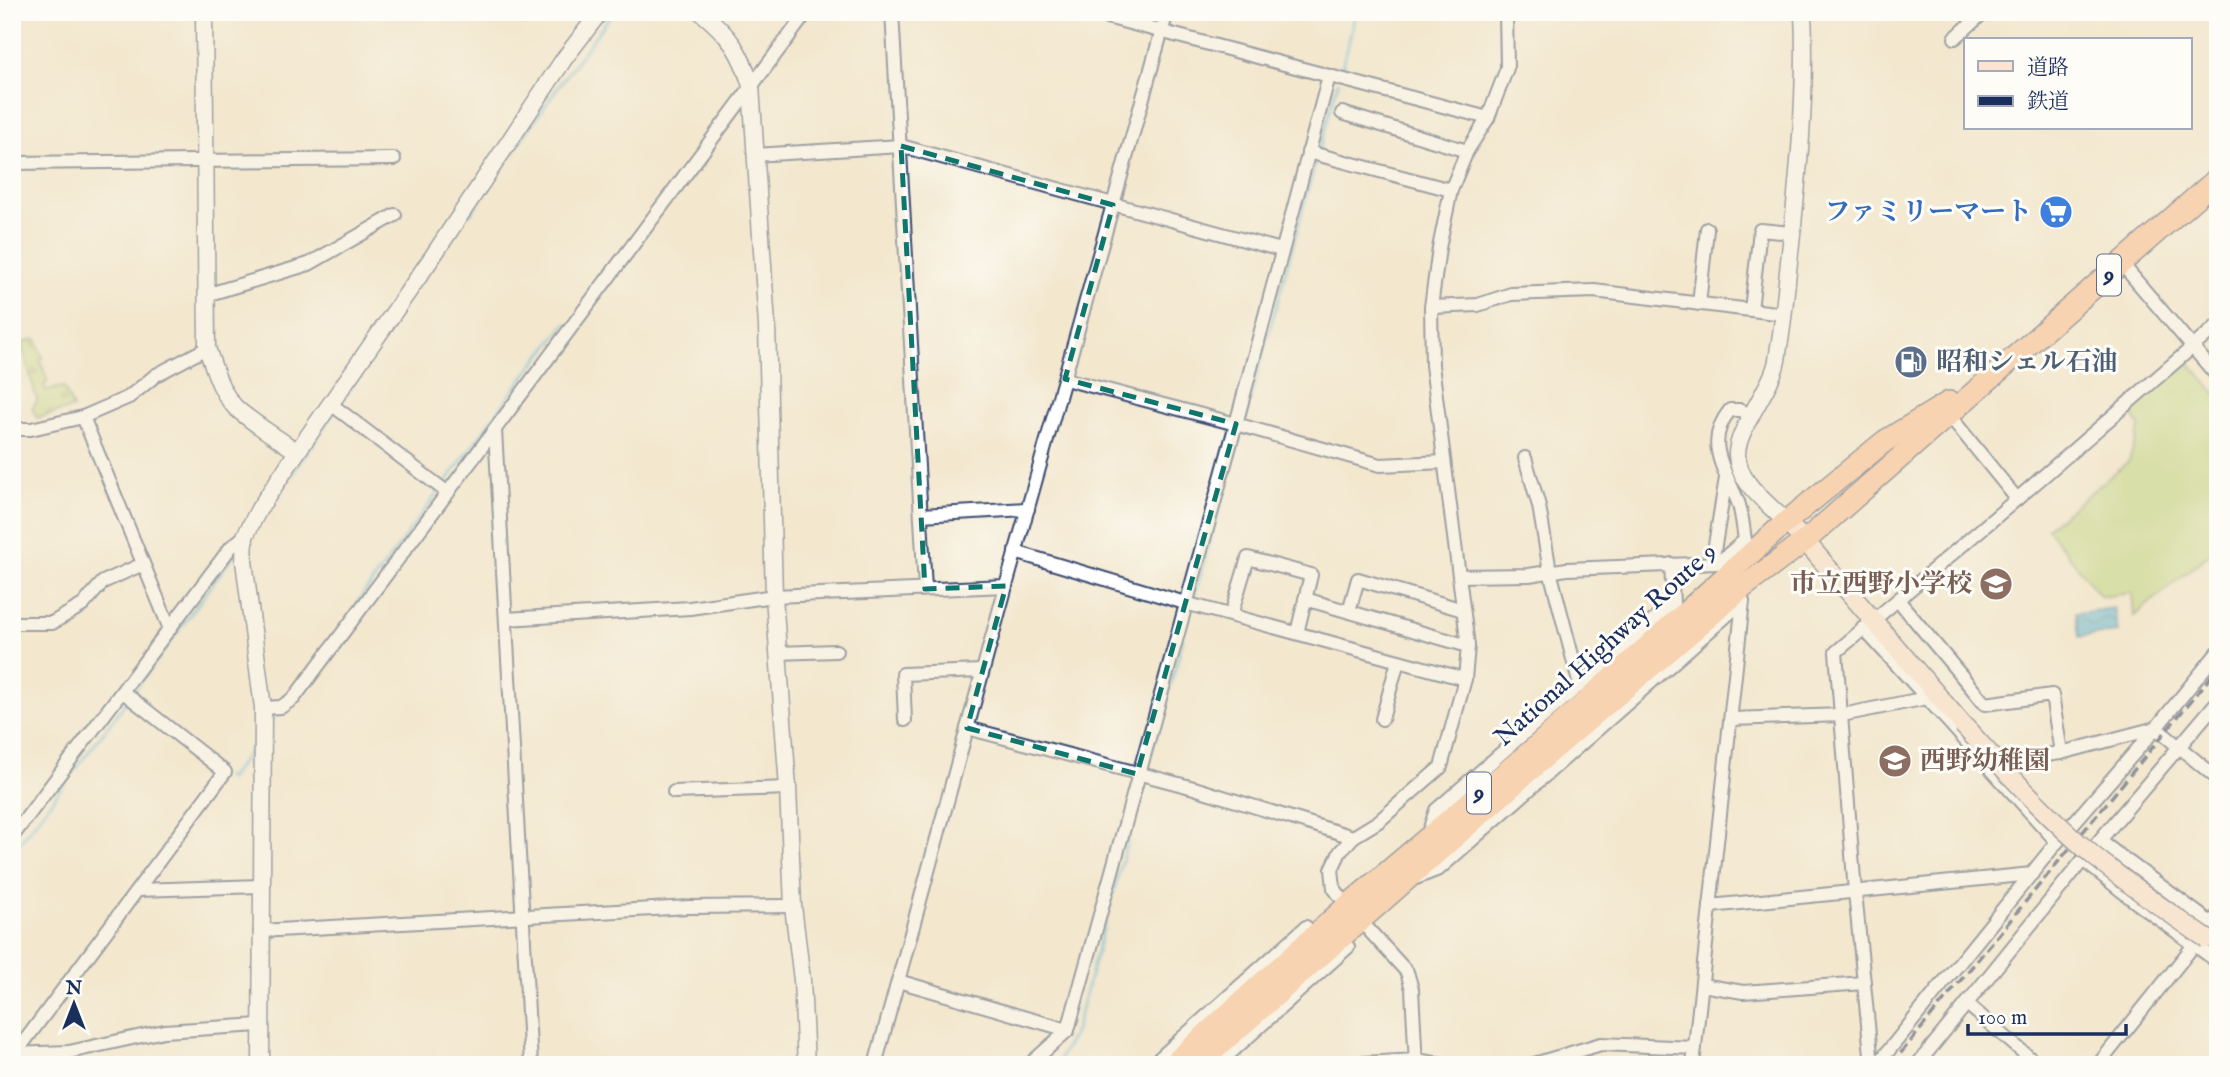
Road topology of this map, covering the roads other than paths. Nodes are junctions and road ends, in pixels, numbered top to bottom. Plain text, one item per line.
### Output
1 (204, 12) edge
2 (600, 12) edge
3 (701, 12) edge
4 (807, 12) edge
5 (892, 12) edge
6 (1088, 12) edge
7 (1167, 12) edge
8 (1506, 12) edge
9 (1803, 12) edge
10 (1984, 12) edge
11 (1161, 33) junction
12 (1955, 38) dead end
13 (1329, 76) junction
14 (751, 86) junction
15 (1342, 113) dead end
16 (1488, 118) junction
17 (901, 146) junction
18 (1467, 151) junction
19 (1308, 152) junction
20 (754, 155) junction
21 (207, 159) junction
22 (394, 159) dead end
23 (12, 163) edge
24 (2218, 178) edge
25 (1451, 190) junction
26 (1113, 205) junction
27 (395, 215) dead end
28 (1707, 229) dead end
29 (1792, 233) junction
30 (1282, 250) junction
31 (2122, 264) junction
32 (206, 295) junction
33 (1699, 304) junction
34 (1431, 307) junction
35 (1751, 310) junction
36 (1784, 314) junction
37 (2218, 325) edge
38 (2193, 347) junction
39 (207, 348) junction
40 (1999, 372) junction
41 (2218, 377) edge
42 (1065, 379) junction
43 (331, 404) junction
44 (1949, 415) junction
45 (83, 417) junction
46 (1752, 418) junction
47 (1236, 424) junction
48 (12, 429) edge
49 (495, 430) junction
50 (297, 452) junction
51 (1525, 458) dead end
52 (1444, 462) junction
53 (1726, 478) junction
54 (448, 493) junction
55 (2017, 499) junction
56 (1028, 509) junction
57 (920, 515) junction
58 (1786, 522) junction
59 (245, 536) junction
60 (1805, 541) junction
61 (1015, 552) junction
62 (1712, 563) junction
63 (143, 564) junction
64 (1671, 564) junction
65 (1550, 571) junction
66 (1459, 576) junction
67 (1006, 586) junction
68 (925, 589) junction
69 (1744, 594) junction
70 (774, 596) junction
71 (1305, 599) junction
72 (1898, 600) junction
73 (1185, 603) junction
74 (1463, 610) junction
75 (1349, 611) junction
76 (1231, 615) junction
77 (506, 619) junction
78 (12, 623) edge
79 (1868, 624) junction
80 (1646, 628) junction
81 (1668, 628) junction
82 (170, 629) junction
83 (1297, 633) junction
84 (1468, 646) junction
85 (836, 651) dead end
86 (2218, 652) edge
87 (778, 653) junction
88 (1398, 661) junction
89 (982, 671) junction
90 (1465, 679) junction
91 (1580, 686) junction
92 (122, 692) junction
93 (1927, 698) junction
94 (2218, 701) edge
95 (263, 708) junction
96 (1842, 715) junction
97 (1382, 719) dead end
98 (1732, 719) junction
99 (905, 720) dead end
100 (1538, 722) junction
101 (967, 728) junction
102 (2156, 728) junction
103 (2179, 748) junction
104 (1539, 753) junction
105 (2061, 753) junction
106 (2030, 757) dead end
107 (1138, 774) junction
108 (2218, 779) edge
109 (1532, 786) junction
110 (788, 788) junction
111 (674, 792) dead end
112 (1353, 836) junction
113 (12, 837) edge
114 (1426, 838) junction
115 (2100, 841) junction
116 (2057, 842) junction
117 (2083, 860) junction
118 (2032, 874) junction
119 (1405, 883) junction
120 (261, 886) junction
121 (138, 890) junction
122 (1855, 892) junction
123 (793, 906) junction
124 (1710, 906) junction
125 (1354, 914) junction
126 (523, 917) junction
127 (1306, 927) dead end
128 (260, 931) junction
129 (2211, 933) edge
130 (1349, 947) dead end
131 (1267, 962) junction
132 (1300, 962) junction
133 (2218, 962) edge
134 (898, 981) junction
135 (1864, 983) junction
136 (1702, 985) junction
137 (1295, 995) junction
138 (1967, 1004) junction
139 (260, 1025) junction
140 (1068, 1030) junction
141 (1695, 1048) junction
142 (14, 1054) edge
143 (1172, 1056) edge
144 (69, 1058) edge
145 (1416, 1062) edge
146 (1222, 1063) edge
147 (261, 1065) edge
148 (531, 1065) edge
149 (806, 1065) edge
150 (875, 1065) edge
151 (1029, 1065) edge
152 (1152, 1065) edge
153 (1166, 1065) edge
154 (1197, 1065) edge
155 (1328, 1065) edge
156 (1447, 1065) edge
157 (1531, 1065) edge
158 (1693, 1065) edge
159 (1874, 1065) edge
160 (1917, 1065) edge
161 (2038, 1065) edge
162 (2098, 1065) edge

1 - 21 street
2 - 43 street
3 - 14 street
4 - 14 street
5 - 17 street
6 - 11 street
7 - 11 street
8 - 16 street
9 - 29 street
10 - 12 street
11 - 13 street
11 - 26 street
13 - 16 street
13 - 19 street
14 - 20 street
14 - 49 street
15 - 18 street
16 - 18 street
17 - 20 street
17 - 26 street
17 - 57 street
18 - 25 street
19 - 25 street
19 - 30 street
20 - 70 street
21 - 22 street
21 - 23 street
21 - 32 street
24 - 31 highway, National Highway Route 9 / 9
25 - 34 street
26 - 30 street
26 - 42 street
27 - 32 street
28 - 33 street
29 - 35 street
29 - 36 street
30 - 47 street
31 - 38 street
31 - 40 highway, National Highway Route 9 / 9
32 - 39 street
33 - 34 street
33 - 35 street
34 - 52 street
35 - 36 street
36 - 46 street
37 - 38 street
38 - 41 street
38 - 55 street
39 - 45 street
39 - 50 street
40 - 44 highway, National Highway Route 9 / 9
40 - 58 highway, National Highway Route 9 / 9
42 - 47 street
42 - 56 street
43 - 50 street
43 - 54 street
44 - 55 street
44 - 60 highway, National Highway Route 9 / 9
45 - 48 street
45 - 63 street
46 - 53 street
46 - 58 street
47 - 52 street
47 - 73 street
49 - 54 street
49 - 77 street
50 - 59 street
51 - 65 street
52 - 66 street
53 - 62 street
53 - 62 street
54 - 95 street
55 - 72 street
56 - 57 street
56 - 61 street
57 - 68 street
58 - 60 main road
58 - 81 highway, National Highway Route 9 / 9
59 - 82 street
59 - 95 street
60 - 69 highway, National Highway Route 9 / 9
60 - 79 main road
61 - 67 street
61 - 73 street
62 - 64 street
63 - 78 street
63 - 82 street
64 - 65 street
64 - 80 street
65 - 66 street
65 - 91 street
66 - 74 street
67 - 68 street
67 - 89 street
68 - 70 street
69 - 98 street
69 - 104 highway, National Highway Route 9 / 9
69 - 109 street
70 - 77 street
70 - 87 street
71 - 75 street
71 - 76 street
71 - 83 street
72 - 79 street
72 - 105 street
73 - 76 street
73 - 107 street
74 - 75 street
74 - 84 street
75 - 84 street
76 - 83 street
77 - 126 street
79 - 93 street
79 - 96 street
79 - 129 main road, bridge
80 - 81 street
80 - 91 street
81 - 104 highway, National Highway Route 9 / 9
82 - 92 street
83 - 88 street
84 - 90 street
85 - 87 street
86 - 102 street
87 - 110 street
88 - 90 street
88 - 97 street
89 - 99 street
89 - 101 street
90 - 112 street
91 - 100 street
92 - 113 street
92 - 121 street
93 - 96 street
93 - 116 street
94 - 103 street
95 - 120 street
96 - 98 street
96 - 122 street
98 - 124 street
100 - 104 street
100 - 114 street
101 - 107 street
101 - 134 street
102 - 103 street
102 - 105 street
102 - 116 street
103 - 108 street
103 - 115 street
104 - 109 street
104 - 114 highway, National Highway Route 9 / 9
104 - 119 highway, National Highway Route 9 / 9
105 - 106 street
107 - 112 street
107 - 140 street
109 - 119 street
110 - 111 street
110 - 123 street
112 - 125 street
114 - 125 highway, National Highway Route 9 / 9
115 - 117 street
115 - 129 street
116 - 118 street
117 - 129 street
117 - 138 street
118 - 122 street
118 - 159 street
119 - 125 highway, National Highway Route 9 / 9
120 - 121 street
120 - 128 street
121 - 142 street
122 - 124 street
122 - 135 street
123 - 126 street
123 - 149 street
124 - 136 street
125 - 132 highway, National Highway Route 9 / 9
125 - 145 street
126 - 128 street
126 - 148 street
127 - 131 street
128 - 139 street
129 - 133 street
129 - 162 street
130 - 137 street
131 - 132 street
131 - 143 street
132 - 137 street
132 - 143 highway, National Highway Route 9 / 9
132 - 154 highway, National Highway Route 9 / 9
134 - 140 street
134 - 150 street
135 - 136 street
135 - 159 street
136 - 141 street
137 - 146 street
138 - 160 street
138 - 161 street
139 - 144 street
139 - 147 street
140 - 151 street
141 - 157 street
141 - 158 street
142 - 144 street
143 - 152 street
143 - 153 street
145 - 155 street
145 - 156 street

